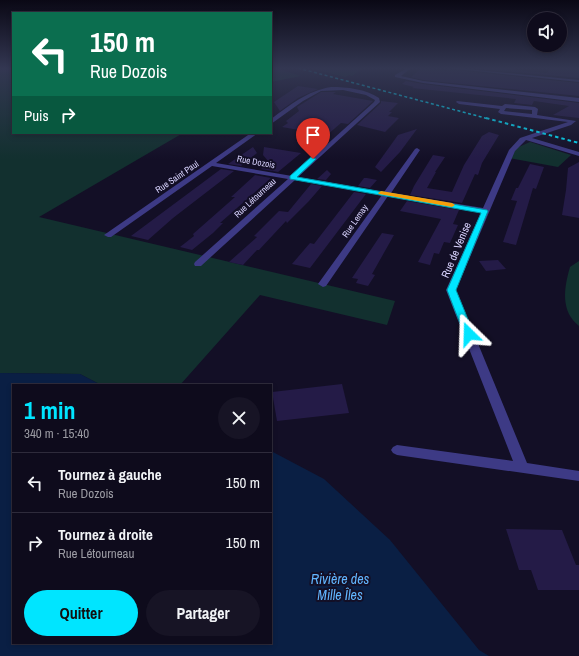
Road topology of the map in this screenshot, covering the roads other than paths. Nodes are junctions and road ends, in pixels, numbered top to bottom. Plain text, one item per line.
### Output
1 (303, 99) edge
2 (376, 99) edge
3 (567, 99) edge
4 (579, 100) edge
5 (459, 102) dead end
6 (503, 108) junction
7 (531, 116) junction
8 (272, 121) edge
9 (572, 121) junction
10 (579, 122) edge
11 (547, 125) dead end
12 (556, 128) junction
13 (254, 134) edge
14 (527, 138) junction
15 (418, 150) dead end
16 (579, 154) edge
17 (212, 164) junction
18 (292, 178) junction
19 (386, 194) junction
20 (485, 211) junction
21 (108, 235) dead end
22 (198, 264) dead end
23 (323, 284) dead end
24 (397, 450) dead end
25 (522, 468) junction
26 (579, 476) edge

1 - 8 street, Rue Létourneau
2 - 18 street, Rue Létourneau
3 - 4 street
5 - 6 street
6 - 7 street
6 - 7 street
7 - 9 street
9 - 10 street
9 - 12 street, Rue de Venise
11 - 12 street
12 - 14 street, Rue de Venise
13 - 17 street, Rue Saint Paul
14 - 16 street
14 - 20 street, Rue de Venise
15 - 19 street, Rue Lemay
17 - 18 street, Rue Dozois
17 - 21 street, Rue Saint Paul
18 - 19 street, Rue Dozois
18 - 22 street, Rue Létourneau
19 - 20 street, Rue Dozois
19 - 23 street, Rue Lemay
20 - 25 street, Rue de Venise
24 - 25 street
25 - 26 street

